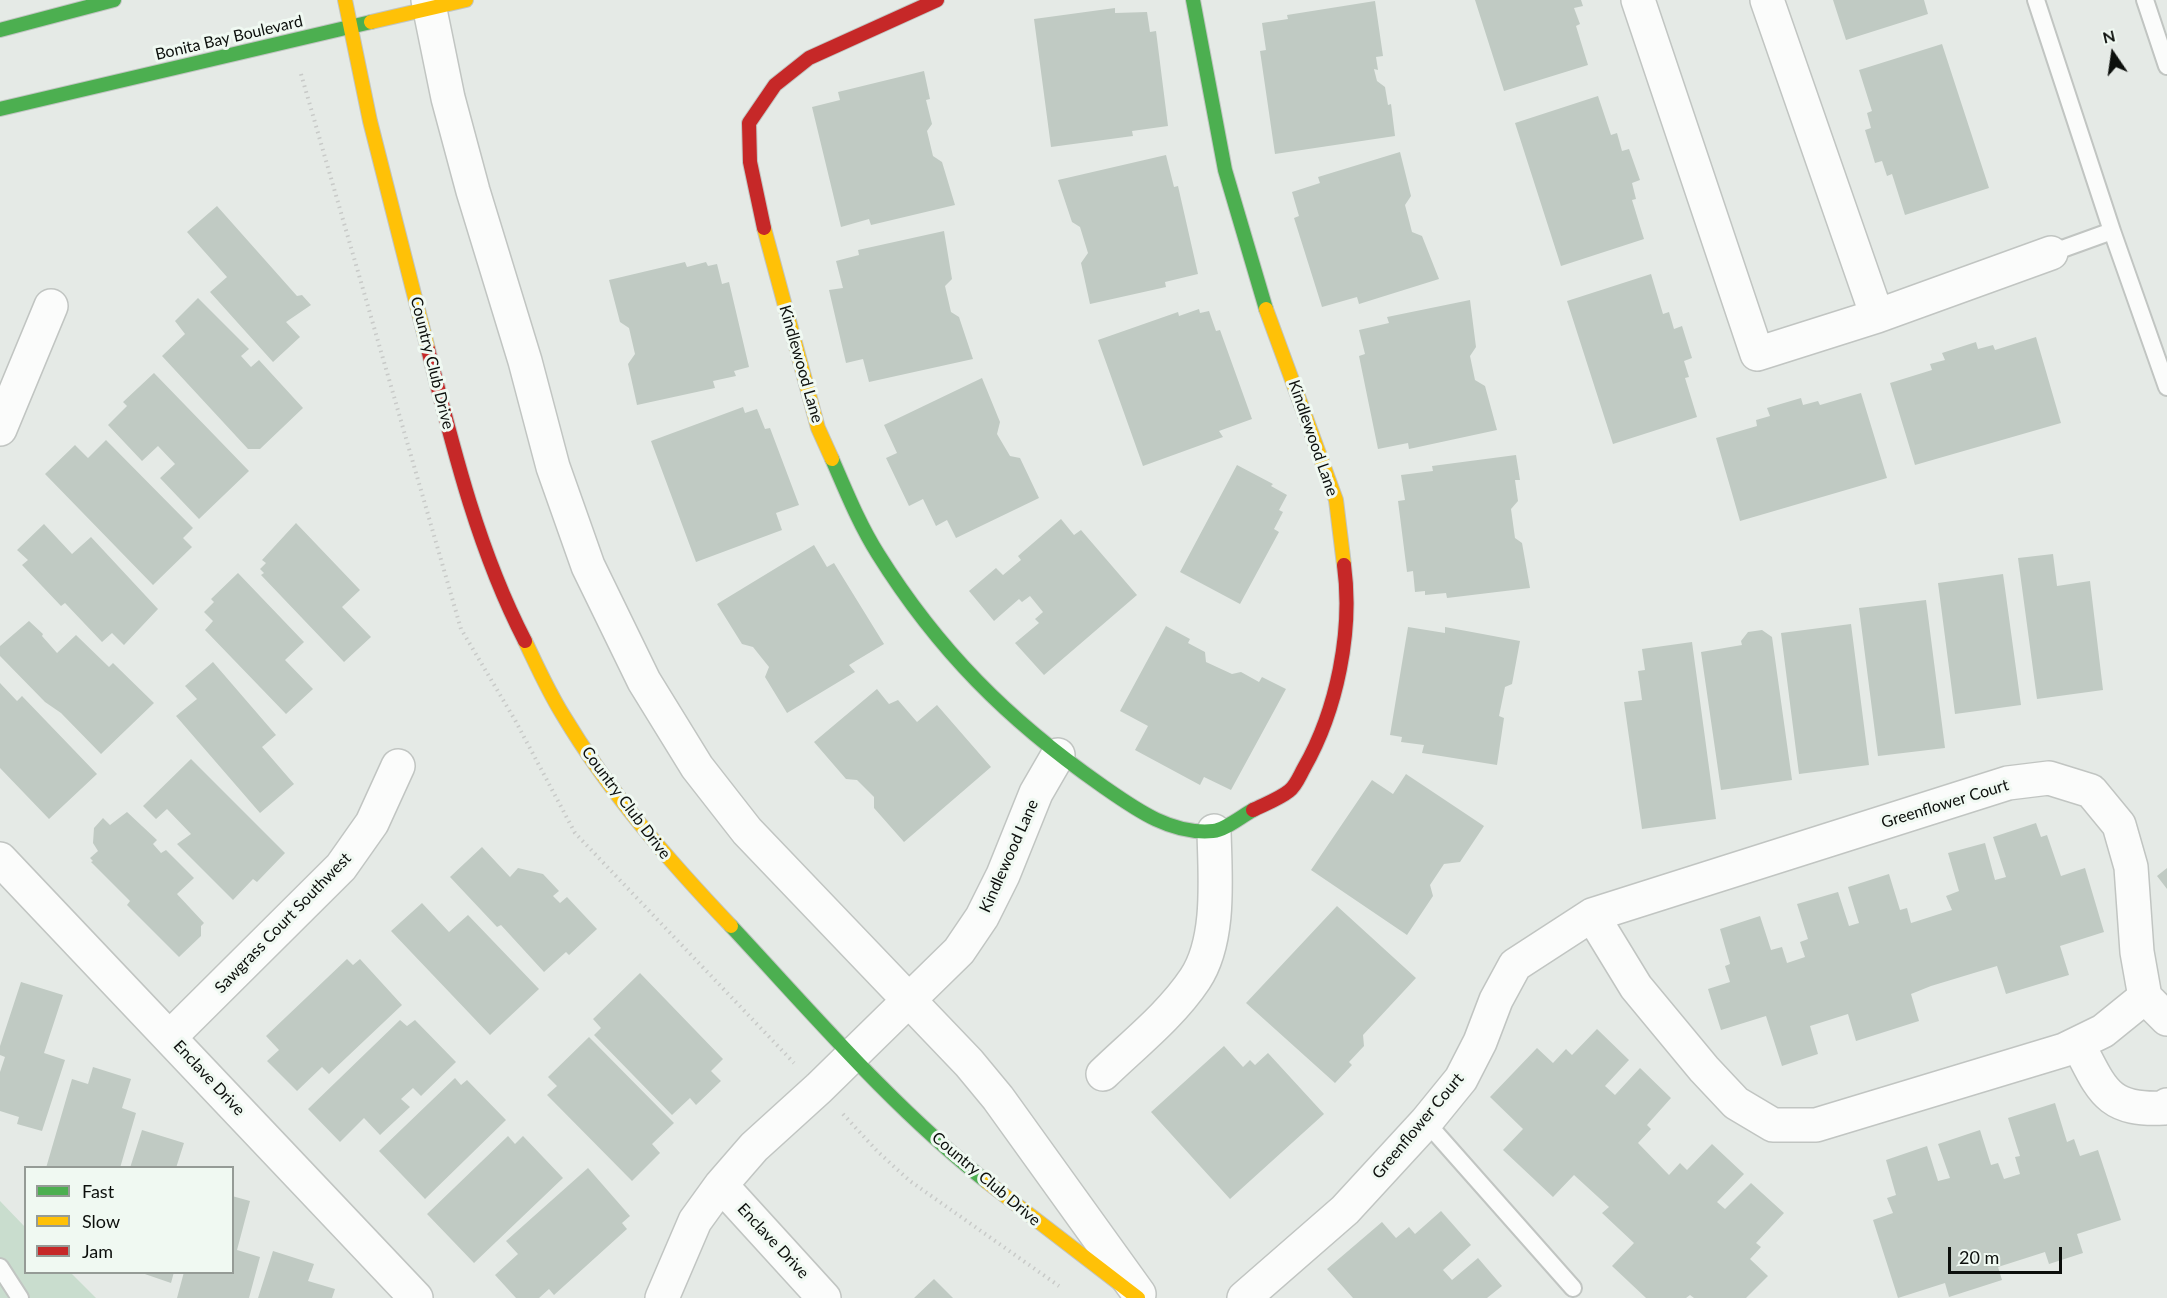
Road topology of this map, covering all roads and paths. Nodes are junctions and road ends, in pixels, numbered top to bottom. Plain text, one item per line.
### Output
1 (114, 0) edge
2 (345, 0) edge
3 (466, 0) edge
4 (937, 0) edge
5 (1192, 0) edge
6 (1638, 0) edge
7 (1767, 0) edge
8 (2036, 0) edge
9 (2145, 0) edge
10 (429, 4) edge
11 (351, 26) junction
12 (0, 30) edge
13 (2167, 66) edge
14 (0, 109) edge
15 (2112, 231) junction
16 (2051, 253) joint
17 (51, 306) dead end
18 (1877, 316) junction
19 (2160, 344) edge
20 (2167, 387) edge
21 (0, 429) edge
22 (1058, 755) junction
23 (398, 766) dead end
24 (1214, 831) junction
25 (0, 859) edge
26 (1592, 915) junction
27 (907, 1000) junction
28 (2156, 1008) edge
29 (170, 1037) junction
30 (2078, 1044) junction
31 (852, 1055) junction
32 (1103, 1074) dead end
33 (2167, 1105) edge
34 (844, 1115) dead end
35 (1426, 1122) junction
36 (721, 1185) junction
37 (0, 1268) edge
38 (1573, 1288) dead end
39 (1067, 1292) dead end
40 (20, 1298) edge
41 (416, 1298) edge
42 (662, 1298) edge
43 (824, 1298) edge
44 (1140, 1298) edge
45 (1244, 1298) edge

1 - 12 street
2 - 11 street, Country Club Drive
3 - 10 street, Bonita Bay Boulevard
4 - 22 street, Kindlewood Lane
5 - 24 street, Kindlewood Lane
6 - 18 street
7 - 18 street
8 - 15 lane
9 - 13 lane
10 - 11 street, Bonita Bay Boulevard
10 - 27 street, Country Club Drive
11 - 14 street, Bonita Bay Boulevard
11 - 31 street, Country Club Drive
15 - 16 lane
15 - 19 lane
16 - 18 street
17 - 21 street
19 - 20 lane
22 - 24 street, Kindlewood Lane
22 - 27 street, Kindlewood Lane
23 - 29 street, Sawgrass Court Southwest
24 - 32 street
25 - 29 street, Enclave Drive
26 - 28 street, Greenflower Court
26 - 30 street, Greenflower Court
26 - 35 street, Greenflower Court
27 - 31 street, Kindlewood Lane
27 - 44 street, Country Club Drive
28 - 30 street, Greenflower Court
29 - 41 street, Enclave Drive
30 - 33 street
31 - 36 street, Kindlewood Lane
31 - 44 street, Country Club Drive
34 - 39 path
35 - 38 lane
35 - 45 street, Greenflower Court
36 - 42 street, Kindlewood Lane
36 - 43 street, Enclave Drive
37 - 40 lane

